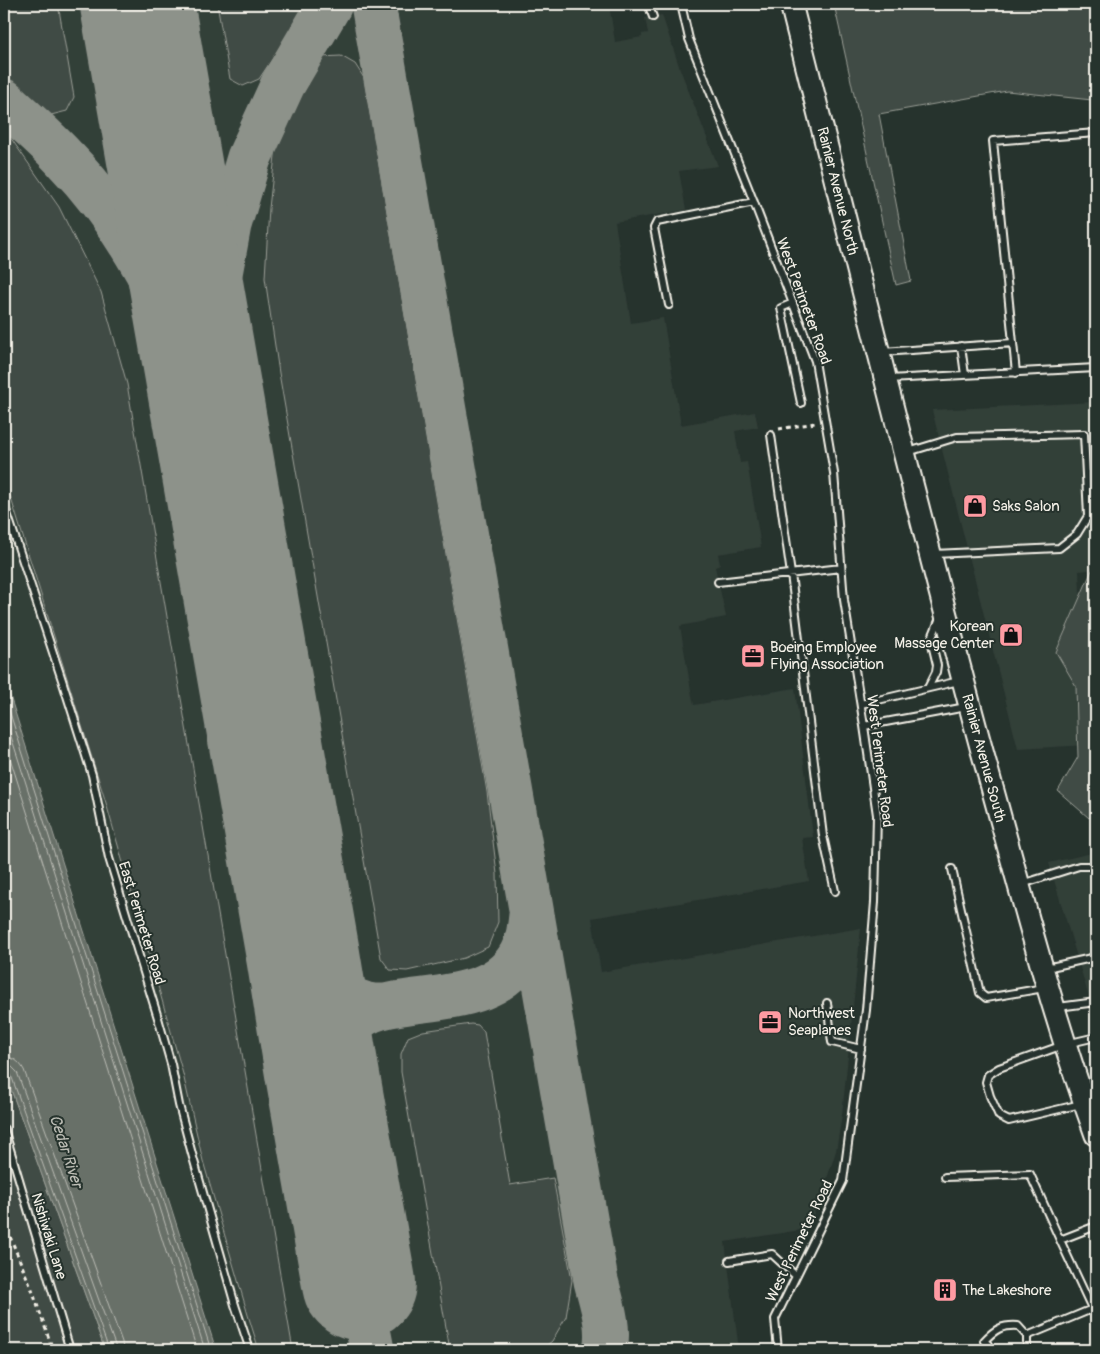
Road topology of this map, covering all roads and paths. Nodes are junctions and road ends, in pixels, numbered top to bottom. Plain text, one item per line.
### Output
1 (648, 4) edge
2 (681, 4) edge
3 (791, 4) edge
4 (653, 17) dead end
5 (1096, 133) edge
6 (754, 202) junction
7 (792, 303) junction
8 (669, 305) dead end
9 (1013, 343) junction
10 (961, 346) junction
11 (879, 352) junction
12 (1096, 368) edge
13 (1016, 373) junction
14 (965, 375) junction
15 (885, 379) junction
16 (801, 403) dead end
17 (816, 423) dead end
18 (790, 427) dead end
19 (771, 434) dead end
20 (903, 454) junction
21 (4, 504) edge
22 (930, 554) junction
23 (841, 568) junction
24 (790, 574) junction
25 (718, 582) dead end
26 (944, 608) junction
27 (963, 680) junction
28 (928, 688) junction
29 (861, 704) junction
30 (970, 706) junction
31 (864, 726) junction
32 (952, 869) dead end
33 (1096, 870) edge
34 (1019, 885) junction
35 (835, 891) dead end
36 (1096, 957) edge
37 (1045, 978) junction
38 (1096, 1002) edge
39 (827, 1003) dead end
40 (1055, 1008) junction
41 (1096, 1037) edge
42 (1066, 1044) junction
43 (861, 1049) junction
44 (1085, 1104) junction
45 (4, 1129) edge
46 (1096, 1134) edge
47 (945, 1177) dead end
48 (4, 1222) edge
49 (1096, 1226) edge
50 (1060, 1240) junction
51 (729, 1261) dead end
52 (796, 1276) junction
53 (1092, 1309) junction
54 (1096, 1317) edge
55 (1027, 1336) junction
56 (990, 1346) dead end
57 (53, 1350) edge
58 (70, 1350) edge
59 (250, 1350) edge
60 (778, 1350) edge
61 (1027, 1350) edge

1 - 4 lane
2 - 6 lane, West Perimeter Road
3 - 11 main road, Rainier Avenue North
5 - 9 lane
6 - 7 lane, West Perimeter Road
6 - 8 lane
7 - 16 lane
7 - 23 lane, West Perimeter Road
9 - 10 lane
9 - 13 lane
10 - 11 lane
10 - 14 lane
11 - 15 main road, Rainier Avenue North
12 - 13 lane
13 - 14 lane
14 - 15 lane
15 - 20 main road, Rainier Avenue South
17 - 18 path
19 - 24 lane
20 - 22 main road, Rainier Avenue South
20 - 22 lane
21 - 59 lane, East Perimeter Road
22 - 26 main road, Rainier Avenue South
23 - 24 lane
23 - 29 lane, West Perimeter Road
24 - 25 lane
24 - 35 lane
26 - 27 main road, Rainier Avenue South
26 - 28 lane
27 - 28 lane
27 - 30 main road, Rainier Avenue South
28 - 29 lane
29 - 31 lane, West Perimeter Road
30 - 31 lane
30 - 34 main road, Rainier Avenue South
31 - 43 lane, West Perimeter Road
32 - 37 lane
33 - 34 lane
34 - 37 main road, Rainier Avenue South
36 - 37 lane
37 - 40 main road, Rainier Avenue South
38 - 40 lane
39 - 43 lane
40 - 42 main road, Rainier Avenue South
41 - 42 lane
42 - 44 main road, Rainier Avenue South
42 - 44 lane
43 - 52 lane, West Perimeter Road
44 - 46 main road, Rainier Avenue South
45 - 58 lane, Nishiwaki Lane
47 - 50 lane
48 - 57 path
49 - 50 lane
50 - 53 lane
51 - 52 lane
52 - 60 lane, West Perimeter Road
53 - 54 lane
53 - 55 lane
55 - 56 lane
55 - 61 lane

